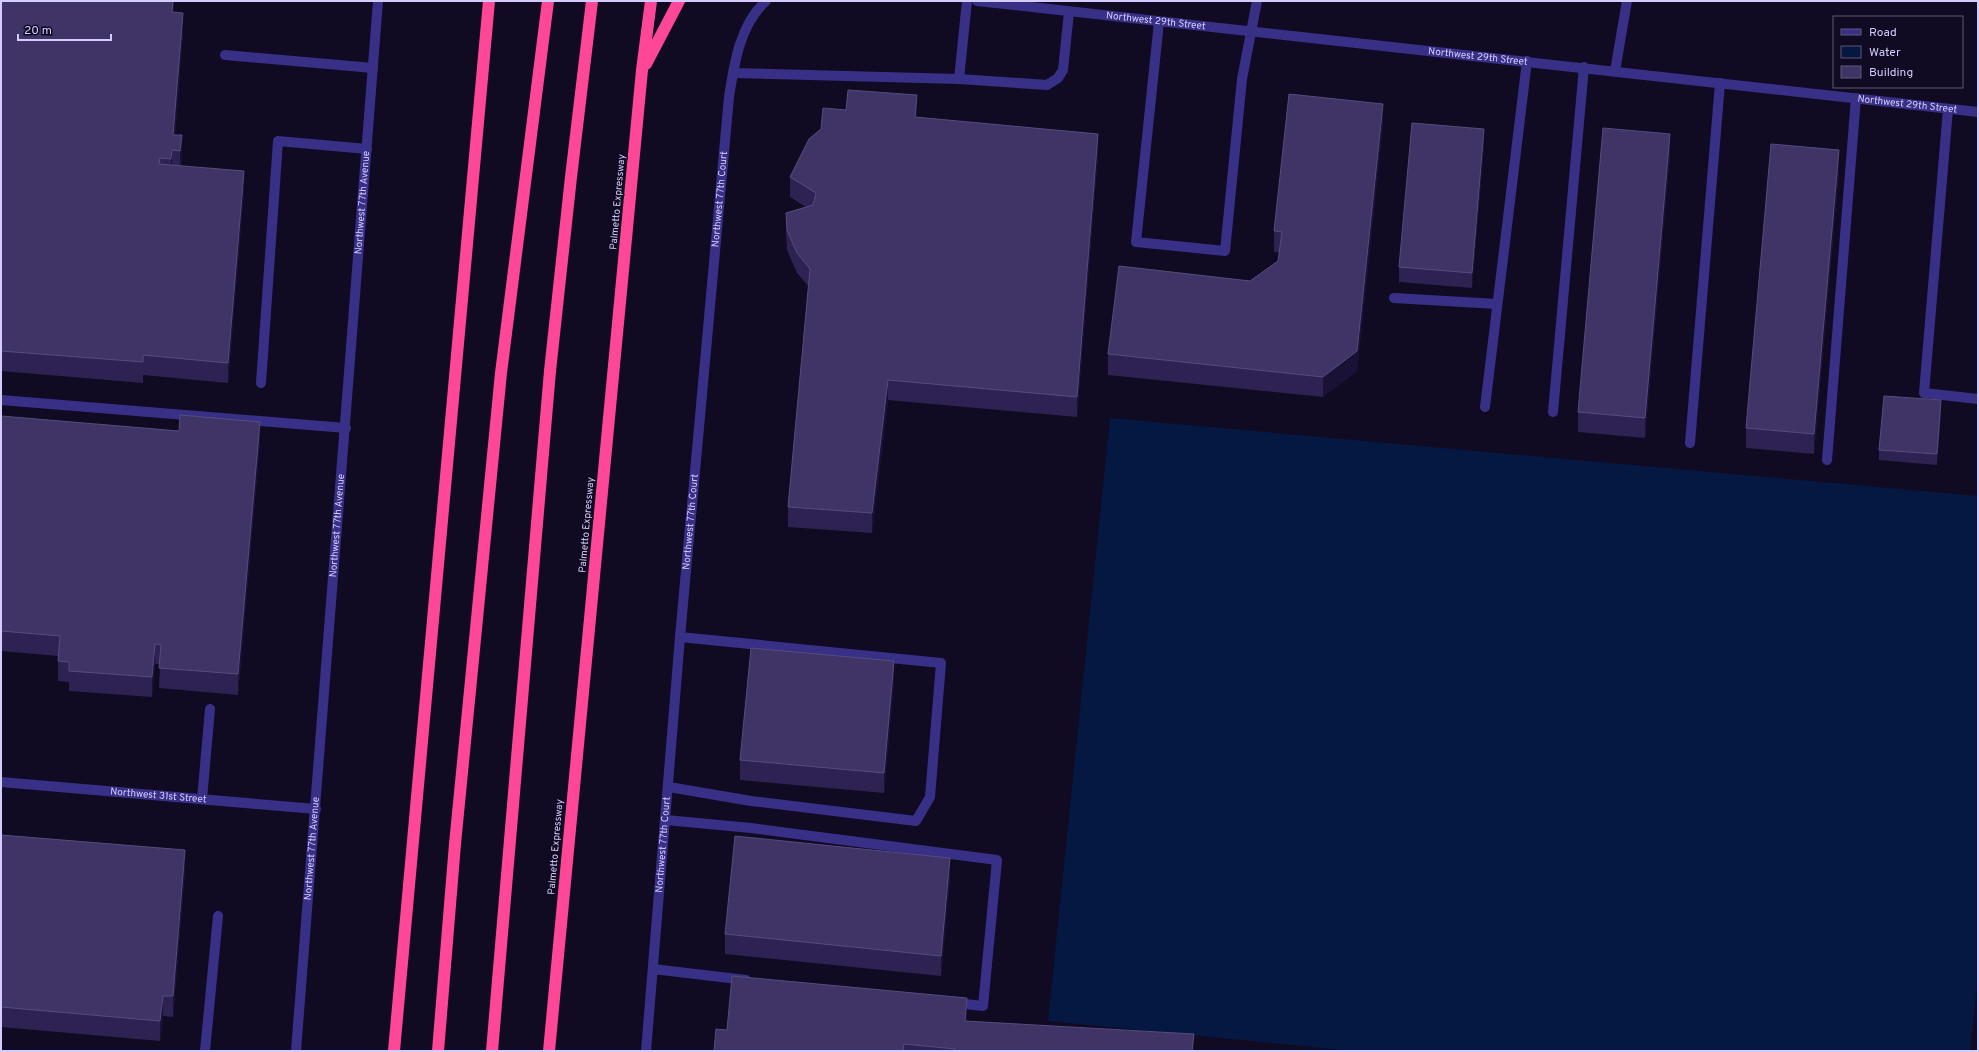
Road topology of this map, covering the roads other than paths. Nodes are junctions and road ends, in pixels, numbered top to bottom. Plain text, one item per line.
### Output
1 (378, 1) edge
2 (548, 1) edge
3 (592, 1) edge
4 (651, 1) edge
5 (679, 1) edge
6 (765, 1) edge
7 (966, 1) edge
8 (977, 1) edge
9 (1257, 1) edge
10 (1627, 1) edge
11 (489, 2) edge
12 (1069, 12) junction
13 (1159, 22) junction
14 (1251, 31) junction
15 (225, 55) dead end
16 (1527, 61) junction
17 (1584, 67) junction
18 (374, 68) junction
19 (642, 70) junction
20 (1615, 70) junction
21 (733, 73) junction
22 (959, 79) junction
23 (1720, 83) junction
24 (1856, 98) junction
25 (1948, 109) junction
26 (1978, 112) edge
27 (367, 149) junction
28 (1394, 298) dead end
29 (1497, 304) junction
30 (261, 383) dead end
31 (1978, 399) edge
32 (1, 400) edge
33 (1485, 407) dead end
34 (1553, 412) dead end
35 (346, 428) junction
36 (1690, 443) dead end
37 (1827, 460) dead end
38 (680, 637) junction
39 (210, 709) dead end
40 (1, 782) edge
41 (669, 788) junction
42 (202, 799) junction
43 (316, 809) junction
44 (666, 820) junction
45 (218, 916) dead end
46 (652, 969) junction
47 (755, 981) edge
48 (944, 1002) edge
49 (205, 1051) edge
50 (296, 1051) edge
51 (394, 1051) edge
52 (438, 1051) edge
53 (492, 1051) edge
54 (549, 1051) edge
55 (646, 1051) edge

1 - 18 street, Northwest 77th Avenue
2 - 52 highway
3 - 53 highway
4 - 19 highway, Palmetto Expressway
5 - 19 highway
6 - 21 street, Northwest 77th Court
7 - 22 street
8 - 12 street, Northwest 29th Street
9 - 14 street
10 - 20 street
11 - 51 highway
12 - 13 street, Northwest 29th Street
12 - 22 street
13 - 14 street, Northwest 29th Street
13 - 14 street
14 - 16 street, Northwest 29th Street
15 - 18 street
16 - 17 street, Northwest 29th Street
16 - 29 street
17 - 20 street, Northwest 29th Street
17 - 34 street
18 - 27 street, Northwest 77th Avenue
19 - 54 highway, Palmetto Expressway
20 - 23 street, Northwest 29th Street
21 - 22 street
21 - 38 street, Northwest 77th Court
23 - 24 street, Northwest 29th Street
23 - 36 street
24 - 25 street, Northwest 29th Street
24 - 37 street
25 - 26 street, Northwest 29th Street
25 - 31 street
27 - 30 street
27 - 35 street, Northwest 77th Avenue
28 - 29 street
29 - 33 street
32 - 35 street
35 - 43 street, Northwest 77th Avenue
38 - 41 street, Northwest 77th Court
38 - 41 street
39 - 42 street
40 - 42 street, Northwest 31st Street
41 - 44 street, Northwest 77th Court
42 - 43 street, Northwest 31st Street
43 - 50 street, Northwest 77th Avenue
44 - 46 street, Northwest 77th Court
44 - 48 street
45 - 49 street
46 - 47 street
46 - 55 street, Northwest 77th Court

